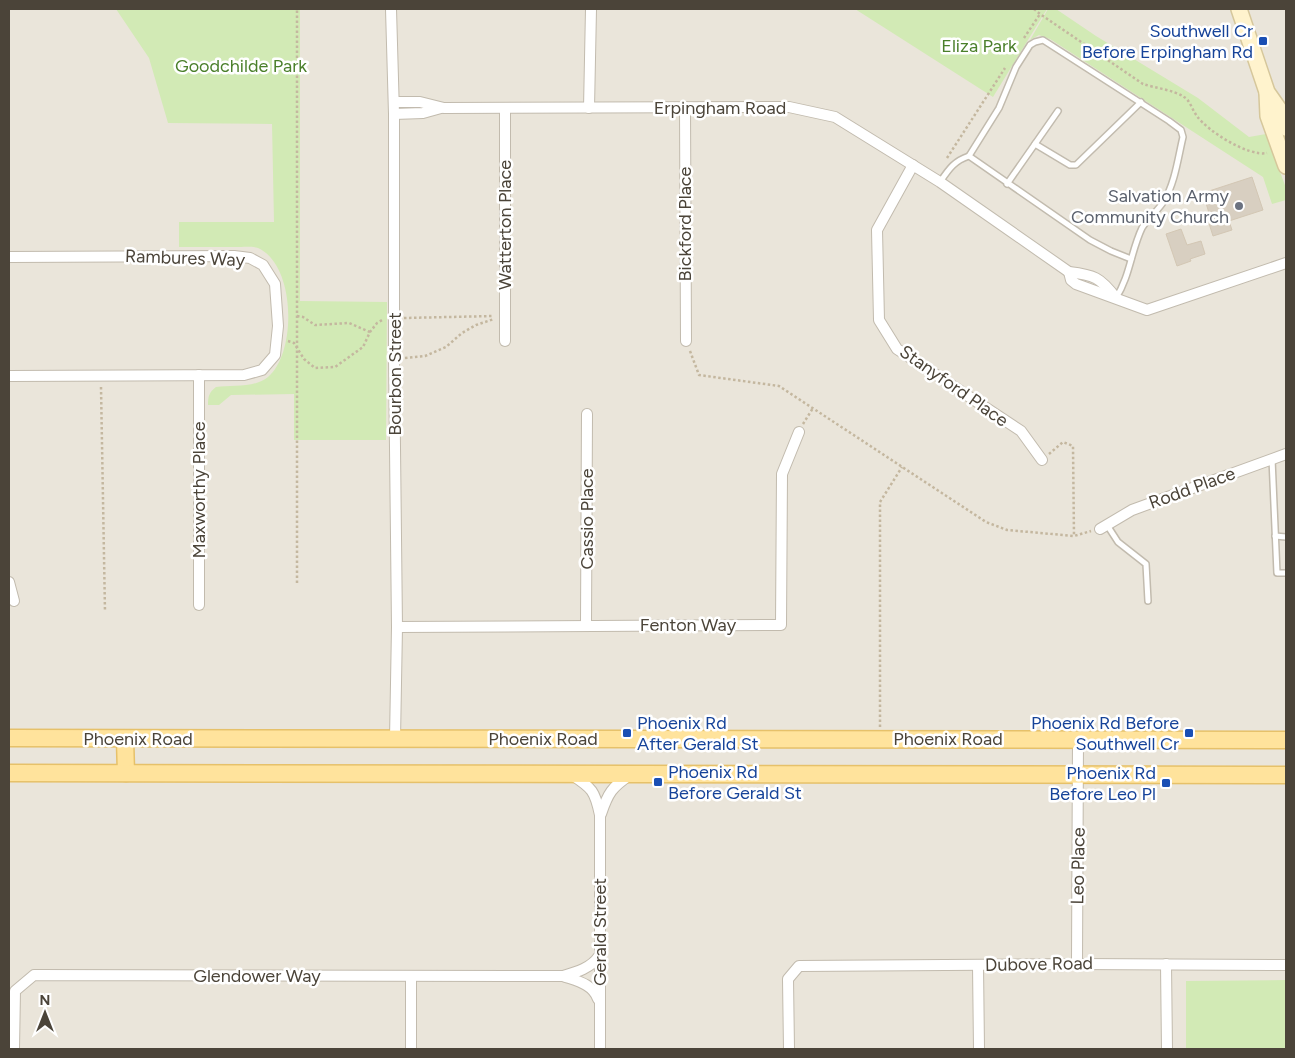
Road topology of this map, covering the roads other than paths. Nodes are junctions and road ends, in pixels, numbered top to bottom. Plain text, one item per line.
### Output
1 (391, 9) edge
2 (591, 9) edge
3 (1239, 9) edge
4 (1267, 92) junction
5 (394, 102) junction
6 (1140, 102) junction
7 (685, 107) junction
8 (444, 108) junction
9 (505, 108) junction
10 (589, 108) junction
11 (1058, 111) dead end
12 (394, 114) junction
13 (1286, 128) edge
14 (1035, 144) junction
15 (969, 156) junction
16 (913, 165) junction
17 (1286, 166) edge
18 (937, 180) junction
19 (1007, 184) junction
20 (9, 257) edge
21 (1131, 259) junction
22 (1286, 263) edge
23 (1116, 298) junction
24 (686, 340) road end
25 (505, 341) dead end
26 (199, 375) junction
27 (9, 376) edge
28 (587, 414) dead end
29 (799, 432) road end
30 (1286, 454) edge
31 (1272, 459) junction
32 (1042, 460) road end
33 (1103, 527) joint
34 (1275, 536) junction
35 (1286, 537) edge
36 (1286, 573) edge
37 (9, 582) edge
38 (14, 602) dead end
39 (1148, 602) dead end
40 (199, 605) dead end
41 (586, 625) junction
42 (397, 626) junction
43 (9, 738) edge
44 (125, 739) junction
45 (395, 739) junction
46 (1078, 739) junction
47 (1286, 740) edge
48 (9, 773) edge
49 (126, 774) junction
50 (571, 774) junction
51 (631, 775) junction
52 (1079, 775) junction
53 (1286, 775) edge
54 (600, 815) junction
55 (599, 956) junction
56 (1077, 964) junction
57 (1166, 964) junction
58 (978, 965) junction
59 (1286, 965) edge
60 (411, 976) junction
61 (563, 976) junction
62 (599, 1005) junction
63 (14, 1049) edge
64 (411, 1049) edge
65 (600, 1049) edge
66 (789, 1049) edge
67 (979, 1049) edge
68 (1167, 1049) edge

1 - 5 street, Bourbon Street
2 - 10 street
3 - 4 street
4 - 13 street
4 - 17 street
5 - 8 street, Erpingham Road
5 - 12 street, Bourbon Street
6 - 14 lane
6 - 15 lane
6 - 21 lane
7 - 10 street, Erpingham Road
7 - 16 street, Erpingham Road
7 - 24 street, Bickford Place
8 - 9 street, Erpingham Road
8 - 12 street, Erpingham Road
9 - 10 street, Erpingham Road
9 - 25 street, Watterton Place
11 - 14 lane
12 - 42 street, Bourbon Street
14 - 19 lane
15 - 18 lane
15 - 19 lane
16 - 18 street, Erpingham Road
16 - 32 street, Stanyford Place
18 - 23 street, Erpingham Road
19 - 21 lane
20 - 26 street, Rambures Way
21 - 23 lane
22 - 23 street, Erpingham Road
26 - 27 street, Rambures Way
26 - 40 street, Maxworthy Place
28 - 41 street, Cassio Place
29 - 41 street, Fenton Way
30 - 31 street, Rodd Place
31 - 33 street, Rodd Place
31 - 34 lane
33 - 39 lane
34 - 35 lane
34 - 36 lane
37 - 38 street
41 - 42 street, Fenton Way
42 - 45 street, Bourbon Street
43 - 44 main road, Phoenix Road
44 - 45 main road, Phoenix Road
44 - 49 main road
45 - 46 main road, Phoenix Road
46 - 47 main road, Phoenix Road
46 - 52 street, Leo Place
48 - 49 main road, Phoenix Road
49 - 50 main road, Phoenix Road
50 - 51 main road, Phoenix Road
50 - 54 street, Gerald Street
51 - 52 main road, Phoenix Road
51 - 54 street, Gerald Street
52 - 53 main road, Phoenix Road
52 - 56 street, Leo Place
54 - 55 street, Gerald Street
55 - 61 street, Glendower Way
55 - 62 street, Gerald Street
56 - 57 street, Dubove Road
56 - 58 street, Dubove Road
57 - 59 street, Dubove Road
57 - 68 street
58 - 66 street, Dubove Road
58 - 67 street
60 - 61 street, Glendower Way
60 - 63 street, Glendower Way
60 - 64 street
61 - 62 street, Glendower Way
62 - 65 street, Gerald Street

